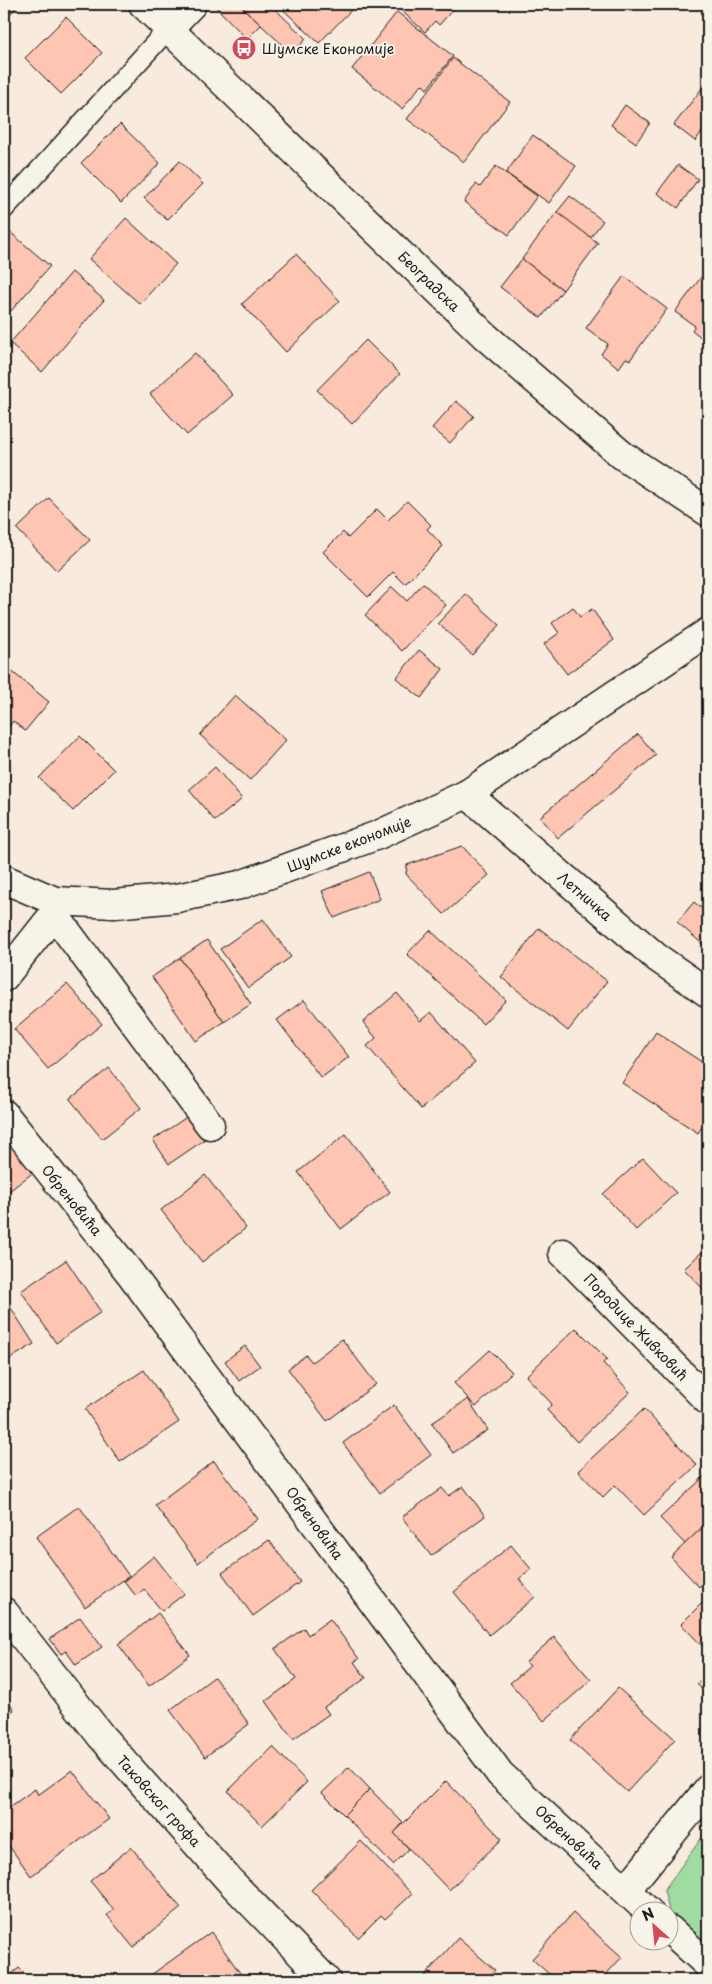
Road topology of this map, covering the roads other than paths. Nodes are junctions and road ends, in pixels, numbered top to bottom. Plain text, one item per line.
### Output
1 (143, 4) edge
2 (192, 4) edge
3 (169, 28) junction
4 (4, 209) edge
5 (708, 512) edge
6 (708, 632) edge
7 (466, 794) junction
8 (4, 878) edge
9 (54, 908) junction
10 (4, 977) edge
11 (708, 993) edge
12 (4, 1114) edge
13 (210, 1124) dead end
14 (563, 1253) dead end
15 (708, 1401) edge
16 (4, 1612) edge
17 (708, 1789) edge
18 (626, 1890) junction
19 (639, 1902) edge
20 (680, 1939) edge
21 (708, 1966) edge
22 (326, 1980) edge

1 - 3 street, Београдска
2 - 3 street
3 - 4 lane
3 - 5 street, Београдска
6 - 7 street, Шумске економије
7 - 9 street, Шумске економије
7 - 11 street, Летничка
8 - 9 street, Шумске економије
9 - 10 street
9 - 13 street
12 - 18 street, Обреновића
14 - 15 street, Породице Живковић
16 - 22 street, Таковског грофа
17 - 18 street
18 - 19 street, Обреновића
20 - 21 street

